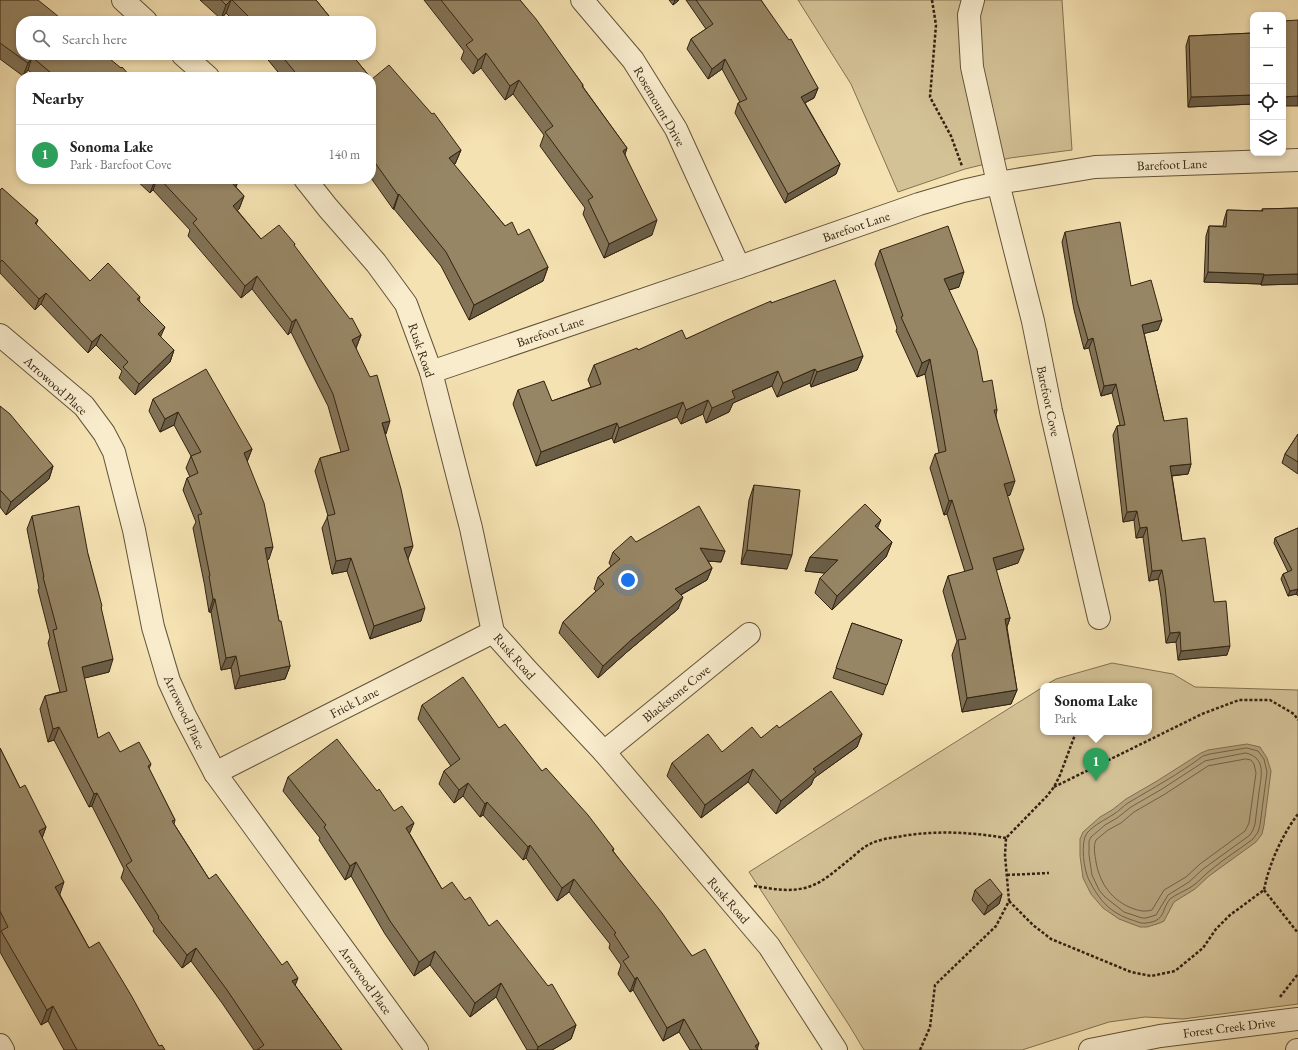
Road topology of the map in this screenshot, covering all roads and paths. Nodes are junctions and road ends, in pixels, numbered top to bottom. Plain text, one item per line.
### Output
1 (123, 0) edge
2 (582, 0) edge
3 (932, 0) edge
4 (973, 0) edge
5 (141, 16) edge
6 (189, 60) edge
7 (202, 72) edge
8 (1298, 160) edge
9 (962, 166) dead end
10 (998, 183) junction
11 (309, 184) edge
12 (739, 268) junction
13 (0, 335) edge
14 (431, 372) junction
15 (1099, 618) dead end
16 (493, 632) junction
17 (749, 634) dead end
18 (1298, 720) edge
19 (1075, 735) edge
20 (604, 752) junction
21 (215, 773) junction
22 (1054, 787) junction
23 (1298, 814) edge
24 (1006, 838) junction
25 (1050, 873) dead end
26 (1007, 875) junction
27 (754, 886) dead end
28 (1264, 890) junction
29 (1009, 901) junction
30 (1298, 933) edge
31 (1298, 974) edge
32 (1280, 997) dead end
33 (1298, 1019) edge
34 (0, 1045) edge
35 (3, 1050) edge
36 (417, 1050) edge
37 (836, 1050) edge
38 (920, 1050) edge
39 (1090, 1050) edge

1 - 5 street
2 - 12 street, Rosemount Drive
3 - 9 path
4 - 10 street, Barefoot Cove
6 - 7 street
8 - 10 street, Barefoot Lane
10 - 12 street, Barefoot Lane
10 - 15 street, Barefoot Cove
11 - 14 street, Rusk Road
12 - 14 street, Barefoot Lane
13 - 21 street, Arrowood Place
14 - 16 street, Rusk Road
16 - 20 street, Rusk Road
16 - 21 street, Frick Lane
17 - 20 street, Blackstone Cove
18 - 22 path
19 - 22 path
20 - 37 street, Rusk Road
21 - 36 street, Arrowood Place
22 - 24 path
23 - 28 path
24 - 26 path
24 - 27 path
25 - 26 path
26 - 29 path
28 - 29 path
28 - 30 path
29 - 38 path
31 - 32 path
33 - 39 street, Forest Creek Drive
34 - 35 street

